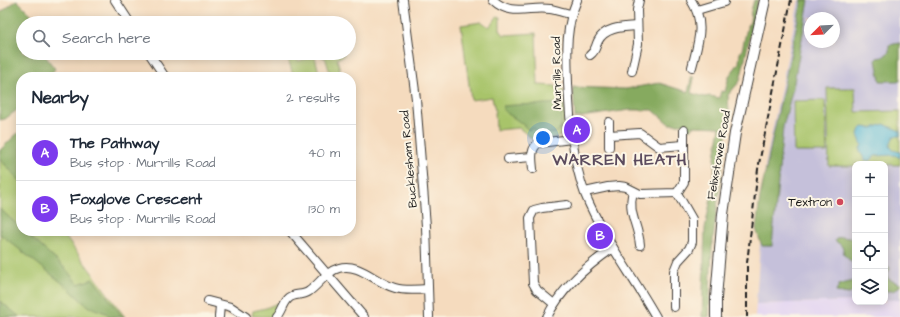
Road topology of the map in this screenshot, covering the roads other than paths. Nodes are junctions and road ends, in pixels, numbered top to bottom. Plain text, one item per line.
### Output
1 (115, 0) edge
2 (404, 0) edge
3 (494, 0) edge
4 (577, 0) edge
5 (639, 0) edge
6 (691, 0) edge
7 (765, 0) edge
8 (724, 2) dead end
9 (697, 10) junction
10 (571, 14) junction
11 (125, 16) edge
12 (637, 26) junction
13 (590, 55) dead end
14 (154, 60) edge
15 (692, 67) dead end
16 (632, 71) dead end
17 (162, 72) edge
18 (609, 122) dead end
19 (684, 130) dead end
20 (609, 135) junction
21 (572, 139) junction
22 (683, 145) junction
23 (608, 147) dead end
24 (532, 158) junction
25 (508, 159) dead end
26 (533, 169) dead end
27 (633, 191) junction
28 (585, 192) junction
29 (677, 193) junction
30 (567, 206) dead end
31 (294, 236) edge
32 (640, 245) dead end
33 (613, 248) junction
34 (327, 275) junction
35 (428, 289) junction
36 (208, 302) dead end
37 (220, 304) junction
38 (554, 304) junction
39 (674, 307) dead end
40 (219, 317) edge
41 (246, 317) edge
42 (277, 317) edge
43 (364, 317) edge
44 (429, 317) edge
45 (548, 317) edge
46 (656, 317) edge
47 (716, 317) edge

1 - 11 street
2 - 35 street, Bucklesham Road
3 - 10 street
4 - 10 street, Murrills Road
5 - 12 street
6 - 9 street
7 - 47 main road, Felixstowe Road
8 - 9 street
9 - 15 street
10 - 21 street, Murrills Road
12 - 13 street
12 - 16 street
14 - 17 street
18 - 20 street
19 - 22 street
20 - 22 street
20 - 23 street
21 - 24 street
21 - 28 street, Murrills Road
22 - 29 street
24 - 25 street
24 - 26 street
27 - 28 street
27 - 29 street
27 - 32 street
28 - 33 street, Murrills Road
29 - 39 street
30 - 38 street
31 - 34 street
33 - 38 street
33 - 46 street, Murrills Road
34 - 35 street
34 - 42 street
34 - 43 street
35 - 44 street, Bucklesham Road
36 - 37 street
37 - 40 street
37 - 41 street
38 - 45 street

